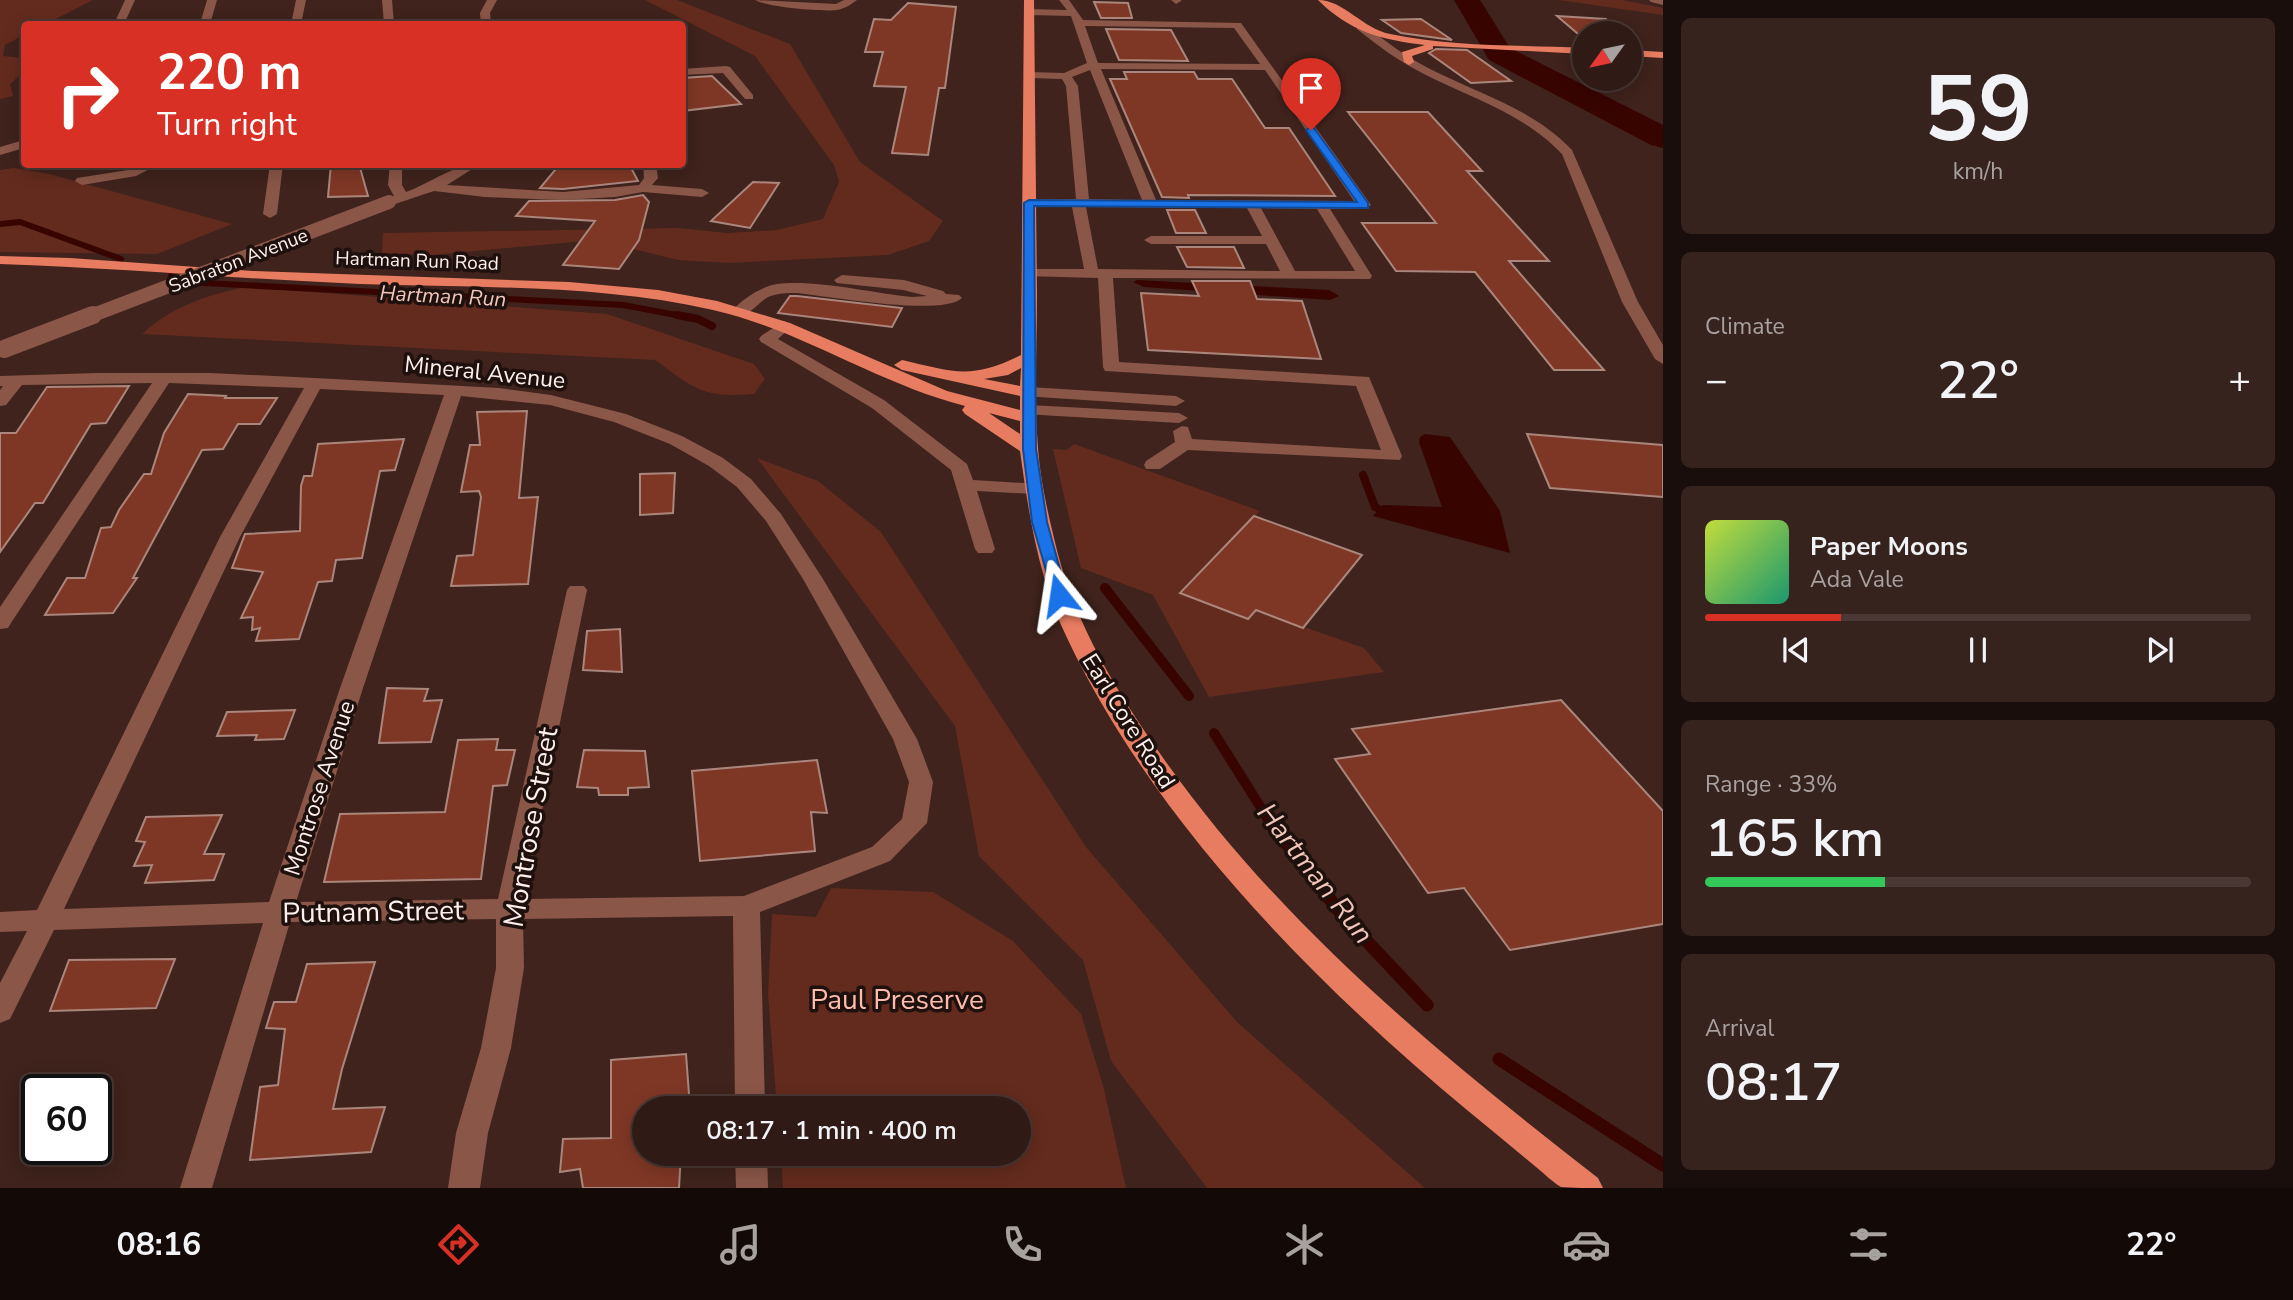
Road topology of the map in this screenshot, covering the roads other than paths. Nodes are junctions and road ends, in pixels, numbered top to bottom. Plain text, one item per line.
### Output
1 (130, 0) edge
2 (212, 0) edge
3 (301, 0) edge
4 (387, 0) edge
5 (492, 0) edge
6 (760, 0) edge
7 (852, 0) edge
8 (1018, 0) edge
9 (1064, 0) edge
10 (1322, 0) edge
11 (1654, 0) edge
12 (798, 2) edge
13 (1663, 2) edge
14 (1029, 4) edge
15 (1077, 18) junction
16 (120, 21) edge
17 (206, 21) edge
18 (297, 21) edge
19 (389, 21) edge
20 (486, 21) edge
21 (1361, 27) junction
22 (1467, 46) junction
23 (1572, 50) edge
24 (1642, 54) edge
25 (1663, 55) edge
26 (1409, 62) junction
27 (1094, 66) junction
28 (1268, 67) junction
29 (686, 72) edge
30 (1029, 75) junction
31 (1066, 76) junction
32 (749, 97) dead end
33 (21, 145) edge
34 (0, 151) edge
35 (143, 168) edge
36 (276, 168) edge
37 (396, 168) edge
38 (467, 168) edge
39 (650, 168) edge
40 (82, 181) dead end
41 (433, 187) junction
42 (643, 188) junction
43 (702, 193) dead end
44 (396, 200) junction
45 (1029, 203) junction
46 (1080, 204) junction
47 (1152, 204) junction
48 (1252, 205) junction
49 (1321, 205) junction
50 (270, 214) dead end
51 (1151, 240) dead end
52 (1271, 240) junction
53 (0, 260) edge
54 (1029, 274) junction
55 (1099, 274) junction
56 (1290, 275) junction
57 (776, 289) junction
58 (739, 312) junction
59 (784, 326) junction
60 (826, 343) junction
61 (2, 349) edge
62 (1029, 357) junction
63 (1663, 359) edge
64 (1171, 371) junction
65 (163, 377) junction
66 (952, 377) junction
67 (9, 381) edge
68 (315, 383) junction
69 (454, 391) junction
70 (942, 395) junction
71 (0, 401) edge
72 (1029, 407) junction
73 (1178, 409) junction
74 (1184, 444) junction
75 (1030, 449) junction
76 (1153, 465) dead end
77 (965, 485) junction
78 (1034, 488) junction
79 (985, 549) dead end
80 (577, 590) dead end
81 (0, 623) edge
82 (746, 906) junction
83 (509, 908) junction
84 (278, 912) junction
85 (48, 920) junction
86 (0, 922) edge
87 (0, 1012) edge
88 (750, 1096) edge
89 (751, 1166) edge
90 (196, 1188) edge
91 (464, 1188) edge
92 (752, 1188) edge
93 (1587, 1188) edge

1 - 16 street
2 - 17 street
3 - 18 street
4 - 19 street
5 - 20 street
6 - 12 street
7 - 12 street
8 - 14 street
9 - 15 street
10 - 21 main road
11 - 13 street
14 - 15 street
14 - 30 main road, Earl Core Road
15 - 27 street
15 - 28 street
21 - 22 main road
21 - 26 street
22 - 23 main road
22 - 26 main road
24 - 25 main road
26 - 63 street
27 - 28 street
27 - 31 street
27 - 47 street
28 - 49 street
29 - 32 street
30 - 31 street
30 - 45 main road, Earl Core Road
31 - 46 street
33 - 34 street
35 - 40 street
36 - 50 street
37 - 44 street
38 - 41 street, Sabraton Avenue
39 - 42 street
41 - 42 street
41 - 44 street, Sabraton Avenue
42 - 43 street
44 - 61 street, Sabraton Avenue, bridge
45 - 46 street
45 - 54 main road, Earl Core Road
46 - 47 street
46 - 55 street
47 - 48 street
48 - 49 street
48 - 52 street
49 - 56 street
51 - 52 street
52 - 56 street
53 - 58 main road, Hartman Run Road
54 - 55 street
54 - 62 main road, Earl Core Road
55 - 56 street
55 - 64 street
57 - 57 street
57 - 58 street
58 - 59 main road, Hartman Run Road
59 - 60 main road, Hartman Run Road
59 - 77 street
60 - 66 main road, Hartman Run Road
60 - 70 main road, Hartman Run Road
62 - 66 main road
62 - 72 main road, Earl Core Road
64 - 73 street
64 - 74 street
65 - 67 street, Mineral Avenue
65 - 68 street, Mineral Avenue
65 - 81 street
66 - 72 main road, Hartman Run Road
67 - 71 street
68 - 69 street, Mineral Avenue
68 - 85 street
69 - 82 street, Mineral Avenue
69 - 84 street, Montrose Avenue
70 - 72 main road, Hartman Run Road
70 - 75 main road
72 - 73 street
72 - 75 main road, Earl Core Road
73 - 74 street
74 - 76 street
75 - 78 main road, Earl Core Road
77 - 78 street
77 - 79 street
78 - 93 main road, Earl Core Road
80 - 83 street, Montrose Street
82 - 83 street, Putnam Street
82 - 88 street
83 - 84 street, Putnam Street
83 - 91 street, Montrose Street
84 - 85 street, Putnam Street
84 - 90 street, Montrose Avenue
85 - 86 street, Putnam Street
85 - 87 street
89 - 92 street

